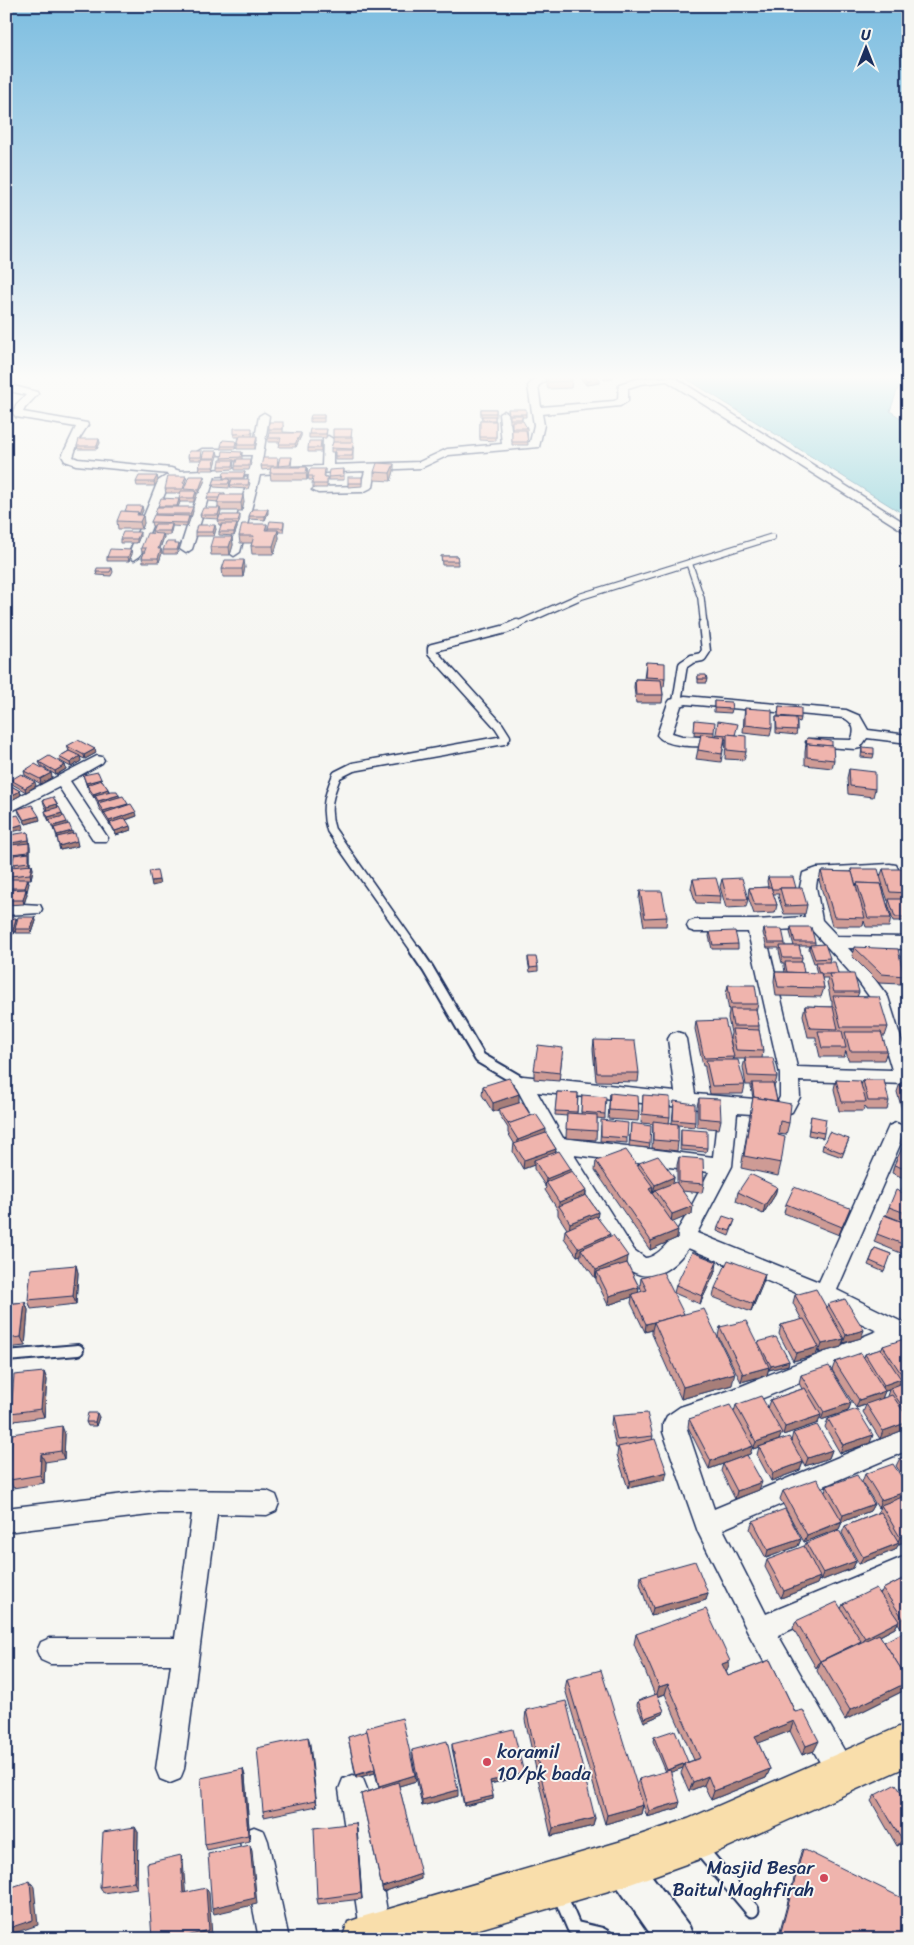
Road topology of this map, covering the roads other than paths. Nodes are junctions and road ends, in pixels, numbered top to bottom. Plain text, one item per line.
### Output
1 (371, 467) edge
2 (136, 468) edge
3 (256, 468) edge
4 (360, 468) edge
5 (810, 468) edge
6 (327, 470) joint
7 (255, 472) junction
8 (210, 474) junction
9 (179, 475) junction
10 (318, 490) edge
11 (908, 530) edge
12 (772, 537) dead end
13 (186, 549) dead end
14 (234, 552) dead end
15 (134, 556) dead end
16 (688, 563) junction
17 (677, 702) junction
18 (861, 733) junction
19 (908, 739) edge
20 (717, 742) edge
21 (813, 742) edge
22 (97, 760) dead end
23 (61, 779) junction
24 (6, 809) edge
25 (100, 838) dead end
26 (890, 869) edge
27 (6, 909) edge
28 (34, 910) dead end
29 (814, 922) junction
30 (695, 926) dead end
31 (755, 926) junction
32 (832, 942) junction
33 (908, 943) edge
34 (676, 1039) dead end
35 (789, 1074) junction
36 (905, 1076) edge
37 (523, 1082) junction
38 (686, 1100) junction
39 (728, 1105) junction
40 (896, 1131) dead end
41 (557, 1145) junction
42 (722, 1166) junction
43 (684, 1236) junction
44 (824, 1294) junction
45 (903, 1334) edge
46 (78, 1350) dead end
47 (6, 1356) edge
48 (908, 1439) edge
49 (206, 1503) junction
50 (267, 1503) dead end
51 (6, 1520) edge
52 (707, 1524) junction
53 (908, 1568) edge
54 (760, 1629) junction
55 (50, 1651) dead end
56 (186, 1651) junction
57 (908, 1744) edge
58 (170, 1770) dead end
59 (842, 1774) junction
60 (353, 1789) dead end
61 (692, 1840) junction
62 (254, 1841) dead end
63 (622, 1864) junction
64 (555, 1884) junction
65 (752, 1910) dead end
66 (371, 1937) edge
67 (274, 1939) edge
68 (609, 1939) edge
69 (676, 1939) edge

1 - 10 street
2 - 9 street
3 - 7 street
4 - 6 street
5 - 11 street
6 - 7 street
7 - 8 street
7 - 14 street
8 - 9 street
8 - 13 street
9 - 15 street
12 - 16 lane
16 - 17 lane
16 - 37 lane
17 - 18 street
17 - 20 street
18 - 19 street
18 - 21 street
22 - 23 street
23 - 24 street
23 - 25 street
26 - 29 street
27 - 28 street
29 - 31 street
29 - 32 street
30 - 31 street
31 - 35 street
32 - 33 street
32 - 36 street
34 - 38 street
35 - 36 street
35 - 39 street
37 - 38 street
37 - 41 street
38 - 39 street
39 - 42 street
40 - 44 street
41 - 42 street
41 - 43 street
42 - 43 street
43 - 44 street
44 - 45 street
45 - 52 street
46 - 47 lane
48 - 52 street
49 - 50 street
49 - 51 street
49 - 56 street
52 - 54 street
53 - 54 street
54 - 59 street
55 - 56 street
56 - 58 street
57 - 59 highway
59 - 61 highway
60 - 66 street
61 - 63 highway
61 - 65 lane
62 - 67 street
63 - 64 highway
63 - 69 street
64 - 66 highway
64 - 68 lane

